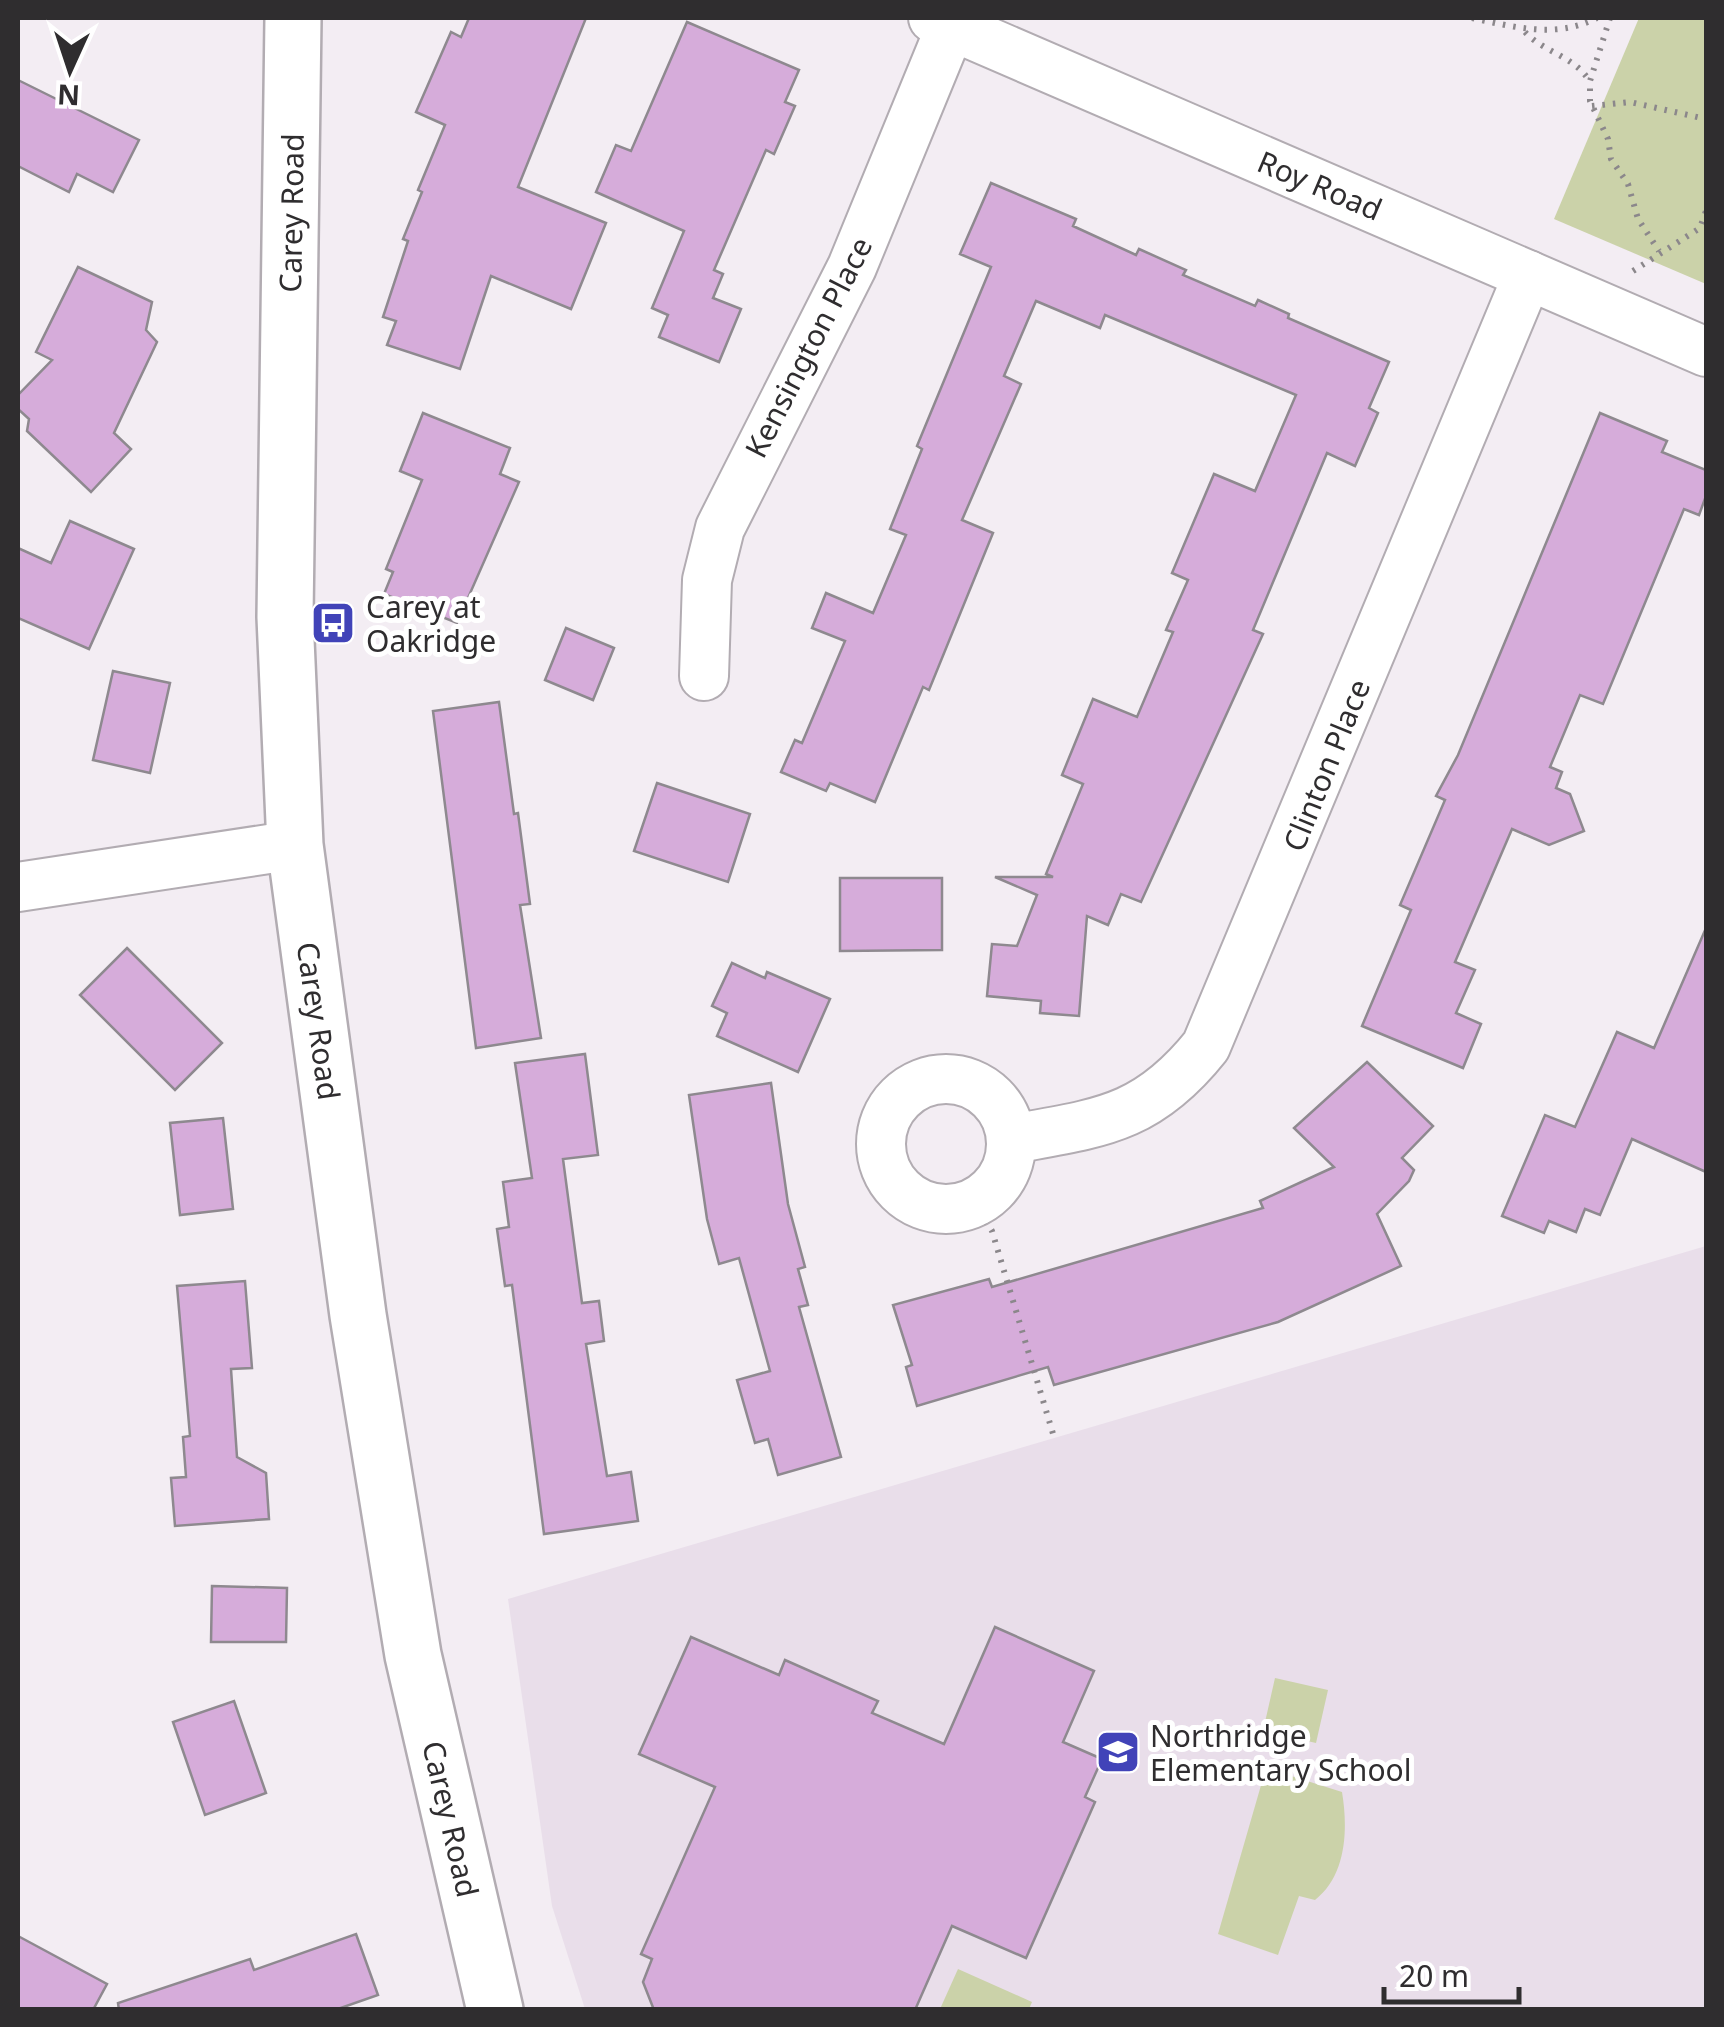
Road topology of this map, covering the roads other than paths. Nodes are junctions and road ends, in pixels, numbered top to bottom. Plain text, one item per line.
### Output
1 (293, 18) edge
2 (942, 22) edge
3 (1528, 275) junction
4 (1706, 352) edge
5 (704, 676) dead end
6 (295, 844) junction
7 (18, 887) edge
8 (1012, 1140) junction
9 (495, 2010) edge

1 - 6 street, Carey Road
2 - 3 street, Roy Road
2 - 5 street, Kensington Place
3 - 4 street, Roy Road
3 - 8 street, Clinton Place
6 - 7 street
6 - 9 street, Carey Road
8 - 8 street

